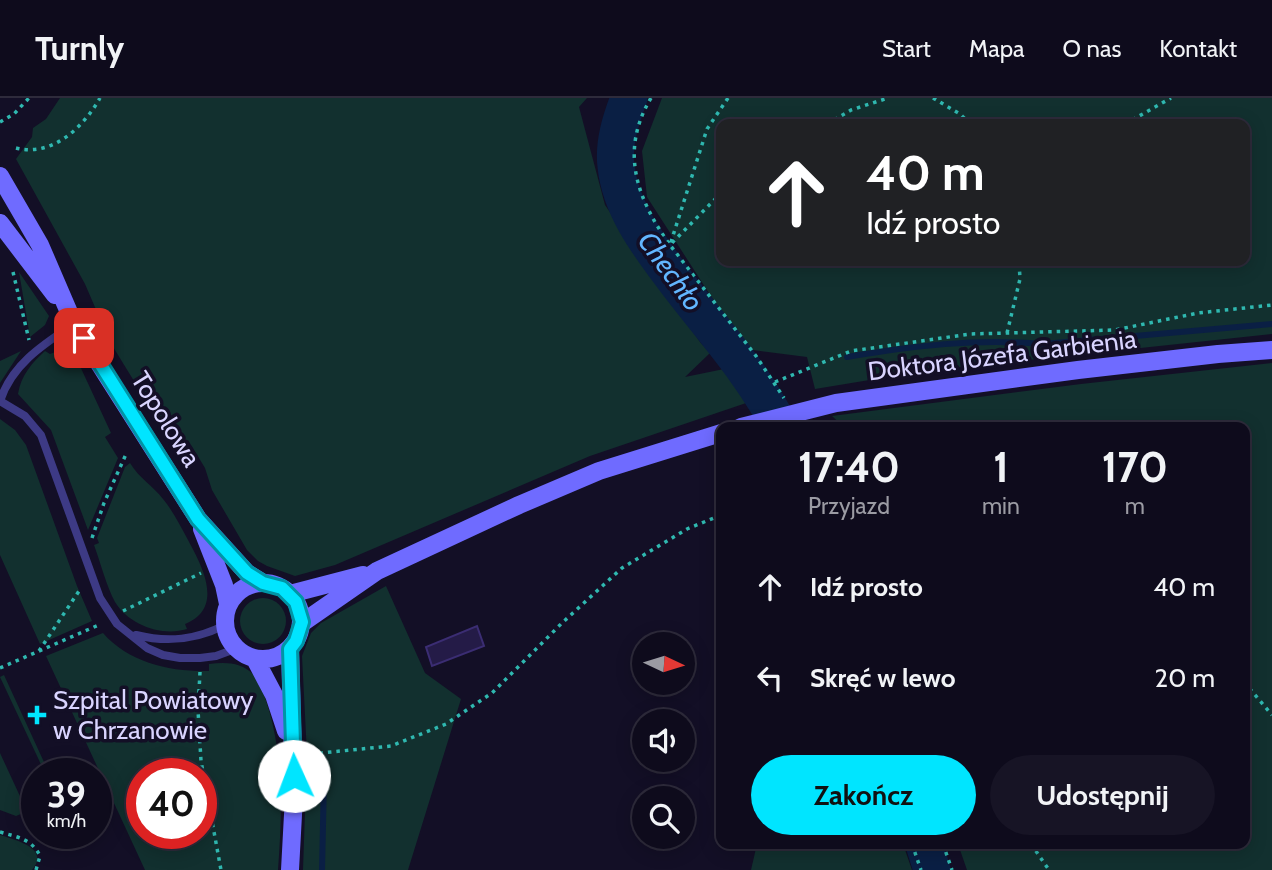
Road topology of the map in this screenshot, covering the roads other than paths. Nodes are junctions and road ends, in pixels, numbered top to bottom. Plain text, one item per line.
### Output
1 (0, 176) edge
2 (0, 223) edge
3 (71, 318) junction
4 (1272, 350) edge
5 (0, 401) edge
6 (759, 422) edge
7 (716, 435) edge
8 (198, 519) junction
9 (377, 572) junction
10 (263, 583) junction
11 (290, 594) junction
12 (228, 604) junction
13 (302, 622) junction
14 (225, 625) junction
15 (133, 635) junction
16 (235, 649) junction
17 (290, 649) junction
18 (256, 659) junction
19 (293, 754) junction
20 (290, 870) edge

1 - 3 main road, Topolowa
2 - 3 main road, Topolowa
3 - 5 lane
3 - 8 main road, Topolowa
4 - 6 main road, Doktora Józefa Garbienia
5 - 15 lane
7 - 9 main road
8 - 10 main road, Topolowa
8 - 12 main road, Topolowa
9 - 11 main road
9 - 13 main road
10 - 11 main road
10 - 12 main road
11 - 13 main road
12 - 14 main road
13 - 17 main road
14 - 15 lane
14 - 16 main road
15 - 16 lane
16 - 18 main road
17 - 18 main road
17 - 19 main road
18 - 19 main road
19 - 20 main road

